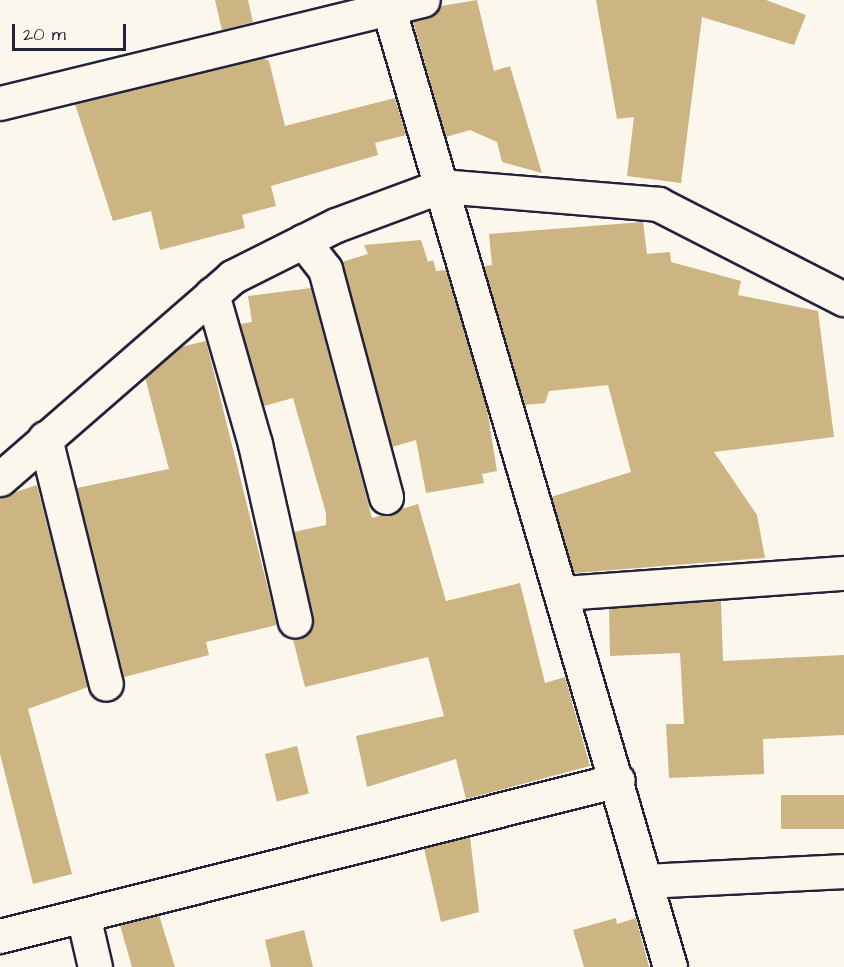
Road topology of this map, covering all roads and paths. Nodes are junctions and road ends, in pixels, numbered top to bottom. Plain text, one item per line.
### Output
1 (423, 0) edge
2 (386, 2) edge
3 (0, 104) edge
4 (441, 186) junction
5 (303, 241) junction
6 (212, 294) junction
7 (844, 298) edge
8 (45, 438) junction
9 (4, 467) edge
10 (386, 497) dead end
11 (844, 573) edge
12 (562, 593) junction
13 (295, 621) dead end
14 (106, 684) dead end
15 (618, 780) junction
16 (844, 871) edge
17 (646, 881) junction
18 (83, 915) junction
19 (0, 936) edge
20 (95, 967) edge
21 (670, 967) edge

1 - 2 street
2 - 3 street
2 - 4 street
4 - 5 street
4 - 7 street
4 - 12 street
5 - 6 street
5 - 10 street
6 - 8 street
6 - 13 street
8 - 9 street
8 - 14 street
11 - 12 street
12 - 15 street
15 - 17 street
15 - 18 street
16 - 17 street
17 - 21 street
18 - 19 street
18 - 20 street

